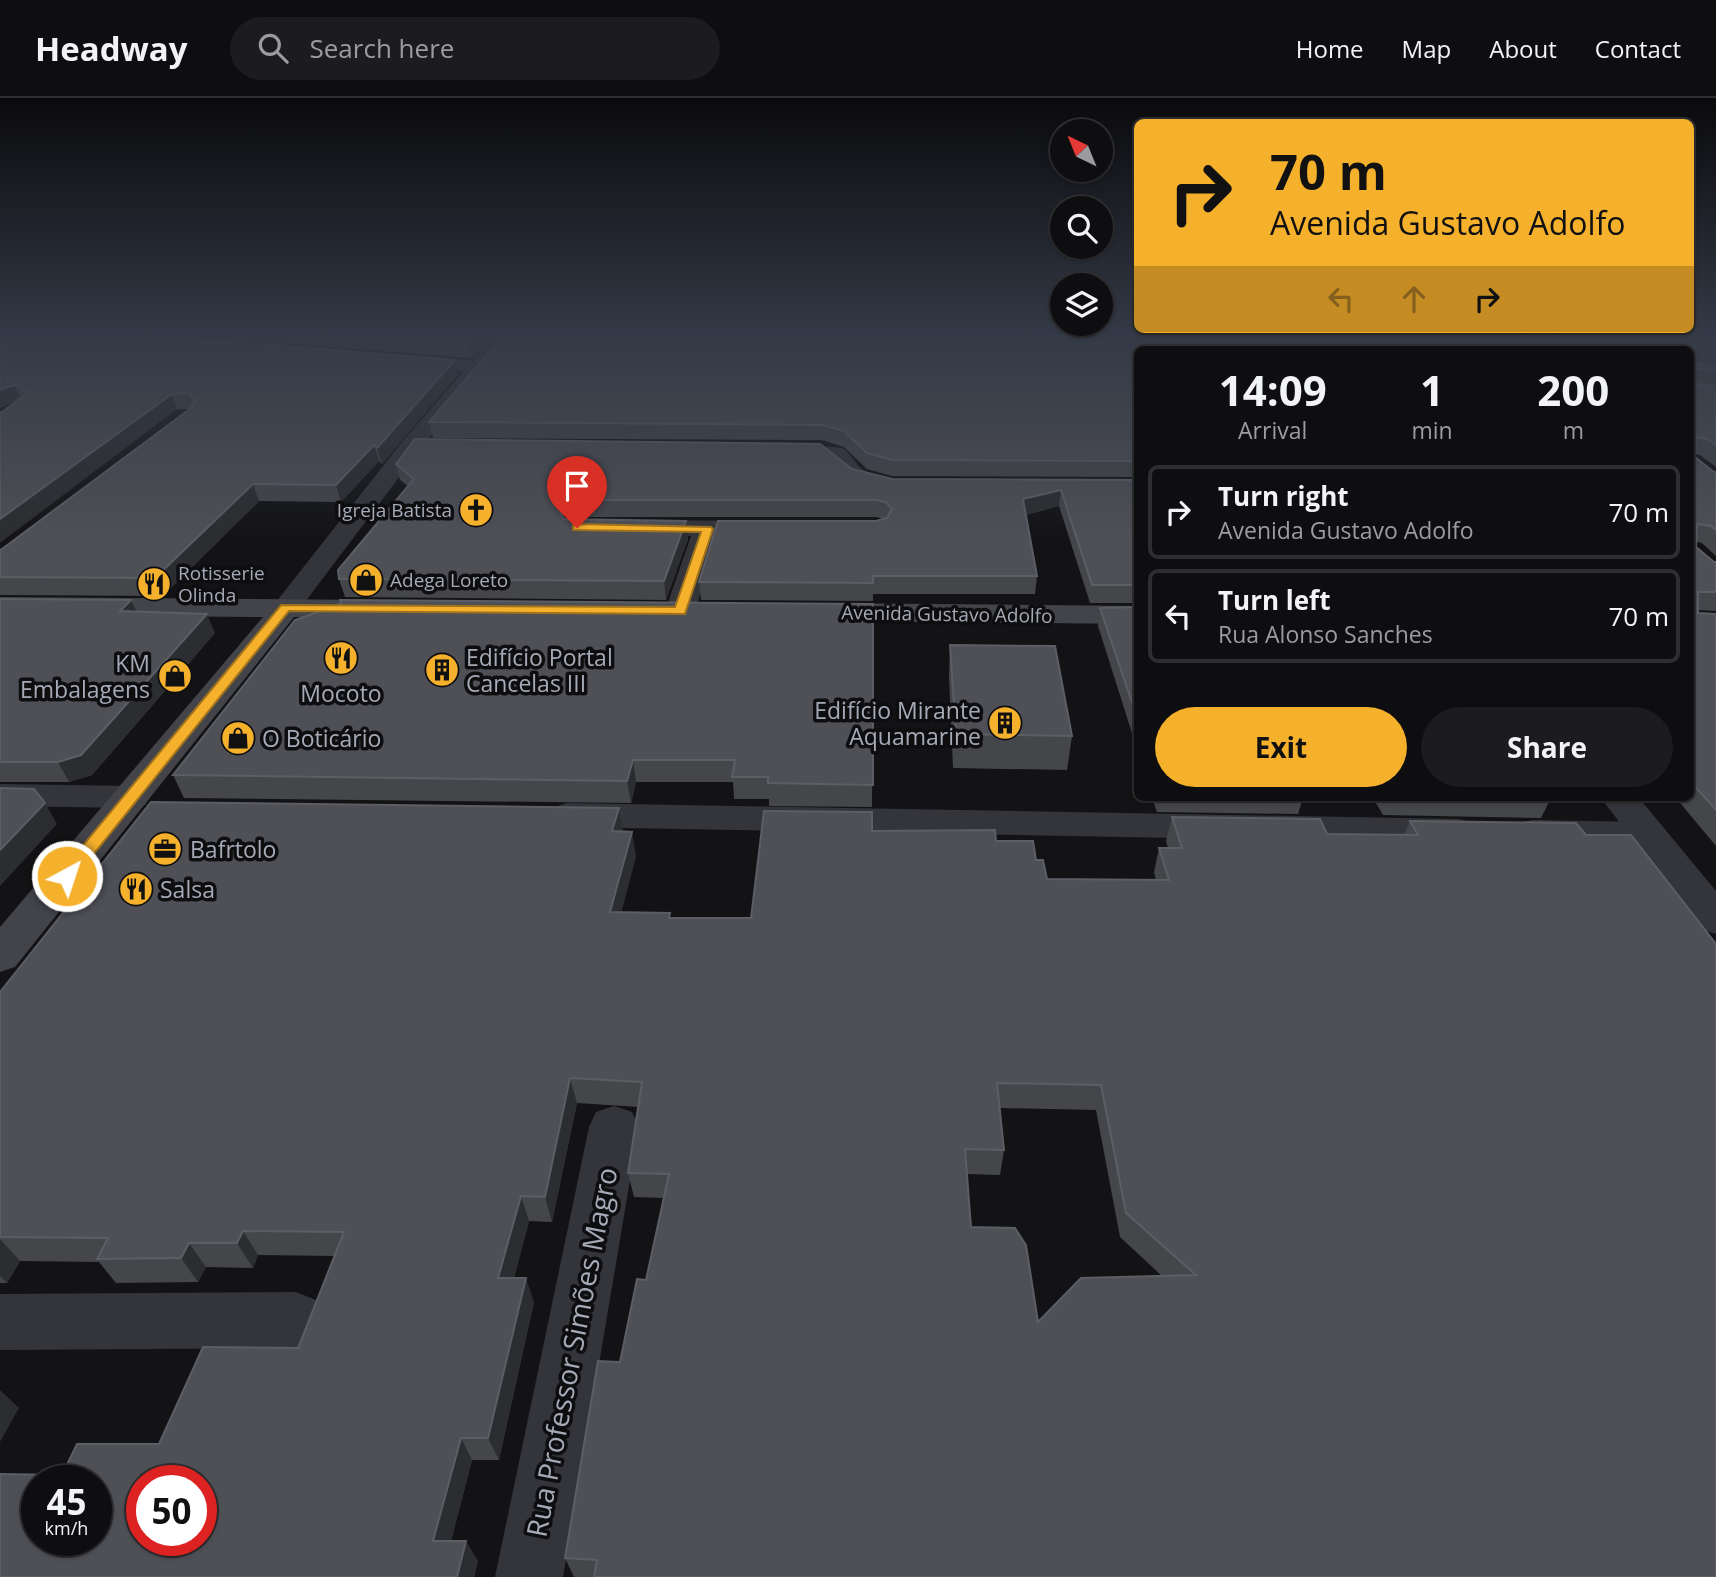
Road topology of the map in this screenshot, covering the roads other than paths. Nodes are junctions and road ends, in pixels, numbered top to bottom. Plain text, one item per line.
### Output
1 (449, 401) edge
2 (410, 447) junction
3 (437, 447) edge
4 (764, 449) edge
5 (905, 486) edge
6 (603, 528) edge
7 (799, 528) edge
8 (708, 529) junction
9 (0, 606) edge
10 (286, 608) junction
11 (402, 609) edge
12 (680, 611) edge
13 (791, 612) edge
14 (1134, 615) edge
15 (0, 795) edge
16 (1621, 801) edge
17 (139, 806) junction
18 (539, 815) edge
19 (1648, 834) junction
20 (1716, 919) edge
21 (0, 956) edge
22 (614, 1127) dead end
23 (296, 1320) dead end
24 (0, 1322) edge
25 (529, 1577) edge

1 - 2 street
2 - 3 street
2 - 10 street
4 - 5 street
6 - 8 street
7 - 8 street
8 - 12 street
9 - 10 main road
10 - 11 main road
10 - 17 main road
13 - 14 main road, Avenida Gustavo Adolfo
15 - 17 street
16 - 19 street
17 - 21 main road
18 - 19 street
19 - 20 street
22 - 25 street, Rua Professor Simões Magro
23 - 24 street

